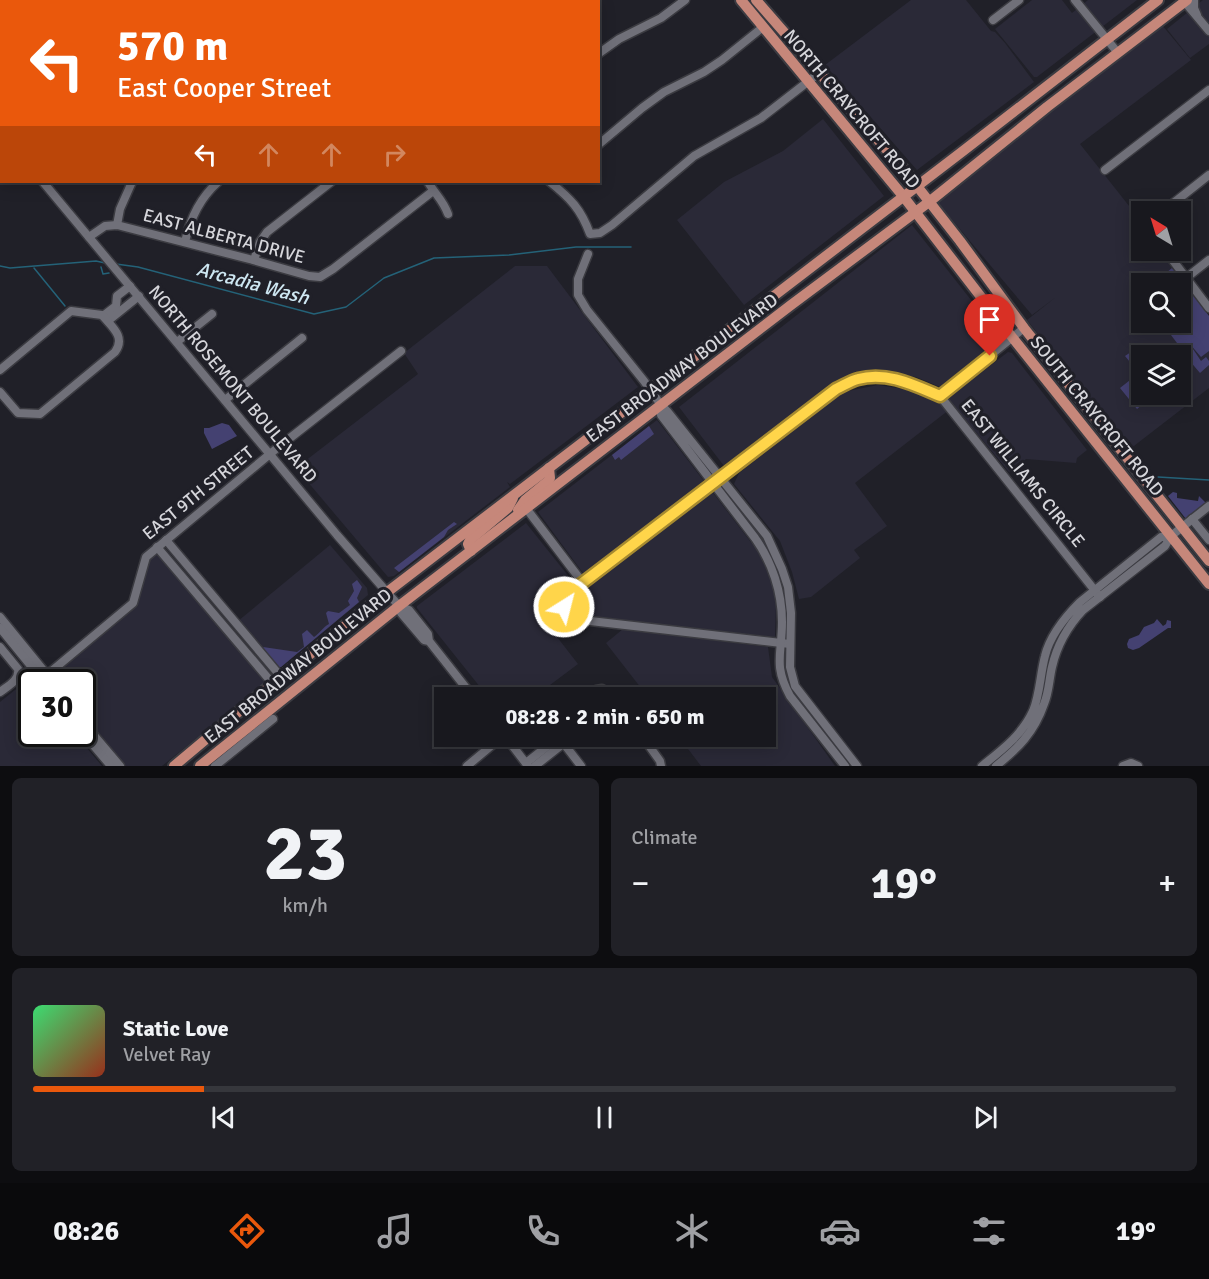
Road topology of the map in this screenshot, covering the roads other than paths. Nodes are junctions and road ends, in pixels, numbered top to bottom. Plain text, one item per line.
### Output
1 (685, 0) edge
2 (741, 0) edge
3 (756, 0) edge
4 (1018, 0) edge
5 (1069, 0) edge
6 (1075, 0) edge
7 (1158, 0) edge
8 (1187, 0) edge
9 (993, 20) dead end
10 (1090, 21) junction
11 (763, 27) junction
12 (1209, 32) edge
13 (1108, 39) junction
14 (1097, 47) junction
15 (600, 53) edge
16 (1118, 53) junction
17 (819, 73) junction
18 (808, 81) junction
19 (1209, 90) edge
20 (600, 143) edge
21 (1105, 170) dead end
22 (1209, 175) edge
23 (44, 183) edge
24 (132, 183) edge
25 (217, 183) edge
26 (330, 183) edge
27 (429, 183) edge
28 (554, 183) edge
29 (916, 186) junction
30 (433, 191) junction
31 (903, 196) junction
32 (1176, 201) edge
33 (929, 202) junction
34 (915, 212) junction
35 (448, 214) dead end
36 (117, 225) junction
37 (89, 237) junction
38 (185, 242) junction
39 (588, 254) dead end
40 (254, 260) junction
41 (1209, 260) edge
42 (1191, 274) edge
43 (1191, 285) edge
44 (130, 286) junction
45 (139, 296) junction
46 (117, 301) junction
47 (1209, 308) edge
48 (123, 309) junction
49 (212, 314) dead end
50 (106, 319) junction
51 (1024, 328) junction
52 (1012, 337) junction
53 (302, 338) dead end
54 (177, 342) junction
55 (401, 351) dead end
56 (0, 370) edge
57 (650, 389) junction
58 (0, 392) edge
59 (940, 396) junction
60 (225, 400) junction
61 (1064, 402) junction
62 (661, 405) junction
63 (1115, 442) junction
64 (271, 454) junction
65 (549, 468) junction
66 (717, 481) junction
67 (514, 495) junction
68 (1209, 506) edge
69 (526, 508) junction
70 (514, 518) junction
71 (1192, 519) junction
72 (1182, 527) junction
73 (1171, 536) junction
74 (166, 540) junction
75 (1209, 540) edge
76 (158, 547) junction
77 (471, 551) junction
78 (1209, 561) edge
79 (583, 583) junction
80 (1209, 584) edge
81 (386, 593) junction
82 (1098, 593) junction
83 (399, 606) junction
84 (0, 616) edge
85 (4, 630) edge
86 (785, 644) junction
87 (0, 647) edge
88 (37, 669) edge
89 (56, 669) edge
90 (277, 681) junction
91 (465, 687) edge
92 (0, 692) edge
93 (273, 719) dead end
94 (96, 741) edge
95 (96, 745) edge
96 (490, 747) edge
97 (514, 747) edge
98 (551, 747) edge
99 (566, 747) edge
100 (650, 747) edge
101 (104, 752) junction
102 (179, 764) edge
103 (530, 765) edge
104 (111, 766) edge
105 (120, 766) edge
106 (200, 766) edge
107 (215, 766) edge
108 (467, 766) edge
109 (581, 766) edge
110 (661, 766) edge
111 (845, 766) edge
112 (857, 766) edge
113 (982, 766) edge
114 (996, 766) edge
115 (1123, 766) edge
116 (1138, 766) edge

1 - 15 street
2 - 11 main road, NORTH CRAYCROFT ROAD
3 - 17 main road, NORTH CRAYCROFT ROAD
4 - 9 street
5 - 10 street
6 - 10 street
7 - 13 main road, EAST BROADWAY BOULEVARD
8 - 12 street
8 - 16 main road, EAST BROADWAY BOULEVARD
10 - 13 street
10 - 14 street
11 - 18 main road, NORTH CRAYCROFT ROAD
11 - 20 street
13 - 14 main road, EAST BROADWAY BOULEVARD
13 - 16 street
14 - 29 main road, EAST BROADWAY BOULEVARD
16 - 33 main road, EAST BROADWAY BOULEVARD
17 - 18 street
17 - 29 main road, NORTH CRAYCROFT ROAD
18 - 28 street
18 - 31 main road, NORTH CRAYCROFT ROAD
19 - 21 street
22 - 32 street
23 - 37 street, NORTH ROSEMONT BOULEVARD
24 - 36 street
25 - 38 street
26 - 40 street
27 - 30 street
29 - 31 main road, EAST BROADWAY BOULEVARD
29 - 33 main road, NORTH CRAYCROFT ROAD
30 - 35 street
30 - 40 street, EAST ALBERTA DRIVE
31 - 34 main road, NORTH CRAYCROFT ROAD
31 - 57 main road, EAST BROADWAY BOULEVARD
33 - 34 main road, EAST BROADWAY BOULEVARD
33 - 51 main road, SOUTH CRAYCROFT ROAD
34 - 52 main road, SOUTH CRAYCROFT ROAD
34 - 62 main road, EAST BROADWAY BOULEVARD
36 - 37 street, EAST ALBERTA DRIVE
36 - 38 street, EAST ALBERTA DRIVE
37 - 44 street, NORTH ROSEMONT BOULEVARD
38 - 40 street, EAST ALBERTA DRIVE
39 - 57 street
41 - 42 street
43 - 47 street
44 - 45 street, NORTH ROSEMONT BOULEVARD
44 - 46 street
45 - 48 street
45 - 54 street, NORTH ROSEMONT BOULEVARD
46 - 48 street
46 - 50 street
48 - 50 street
49 - 54 street
50 - 56 street
50 - 58 street
51 - 52 street
51 - 63 main road, SOUTH CRAYCROFT ROAD
52 - 59 street
52 - 61 main road, SOUTH CRAYCROFT ROAD
53 - 60 street
54 - 60 street, NORTH ROSEMONT BOULEVARD
55 - 64 street, EAST 9TH STREET
57 - 62 street
57 - 65 main road, EAST BROADWAY BOULEVARD
59 - 66 street, EAST WILLIAMS CIRCLE
59 - 82 street, EAST WILLIAMS CIRCLE
60 - 64 street, NORTH ROSEMONT BOULEVARD
61 - 63 main road
61 - 73 main road, SOUTH CRAYCROFT ROAD
62 - 66 street
62 - 69 main road, EAST BROADWAY BOULEVARD
63 - 72 main road, SOUTH CRAYCROFT ROAD
64 - 74 street, EAST 9TH STREET
64 - 81 street, NORTH ROSEMONT BOULEVARD
65 - 67 main road, EAST BROADWAY BOULEVARD
65 - 70 main road
66 - 79 street, EAST WILLIAMS CIRCLE
66 - 86 street
67 - 77 main road
67 - 81 main road, EAST BROADWAY BOULEVARD
68 - 71 street
69 - 70 main road, EAST BROADWAY BOULEVARD
69 - 79 street
70 - 77 main road, EAST BROADWAY BOULEVARD
71 - 72 street
71 - 75 street
72 - 73 street
72 - 78 main road, SOUTH CRAYCROFT ROAD
73 - 80 main road, SOUTH CRAYCROFT ROAD
73 - 82 street
74 - 76 street, EAST 9TH STREET
74 - 90 street
76 - 89 street, EAST 9TH STREET
76 - 90 street
77 - 83 main road, EAST BROADWAY BOULEVARD
79 - 86 street, EAST WILLIAMS CIRCLE
81 - 83 street, NORTH ROSEMONT BOULEVARD
81 - 90 main road, EAST BROADWAY BOULEVARD
82 - 113 street
82 - 114 street
83 - 91 street, NORTH ROSEMONT BOULEVARD
83 - 106 main road, EAST BROADWAY BOULEVARD
84 - 85 street
85 - 88 street
86 - 111 street
86 - 112 street
87 - 92 street
90 - 102 main road, EAST BROADWAY BOULEVARD
93 - 107 street, EAST BROADWAY BOULEVARD
94 - 101 street
95 - 101 street
96 - 108 street
97 - 103 street
98 - 103 street
99 - 109 street
100 - 110 street
101 - 104 street
101 - 105 street
115 - 116 street

